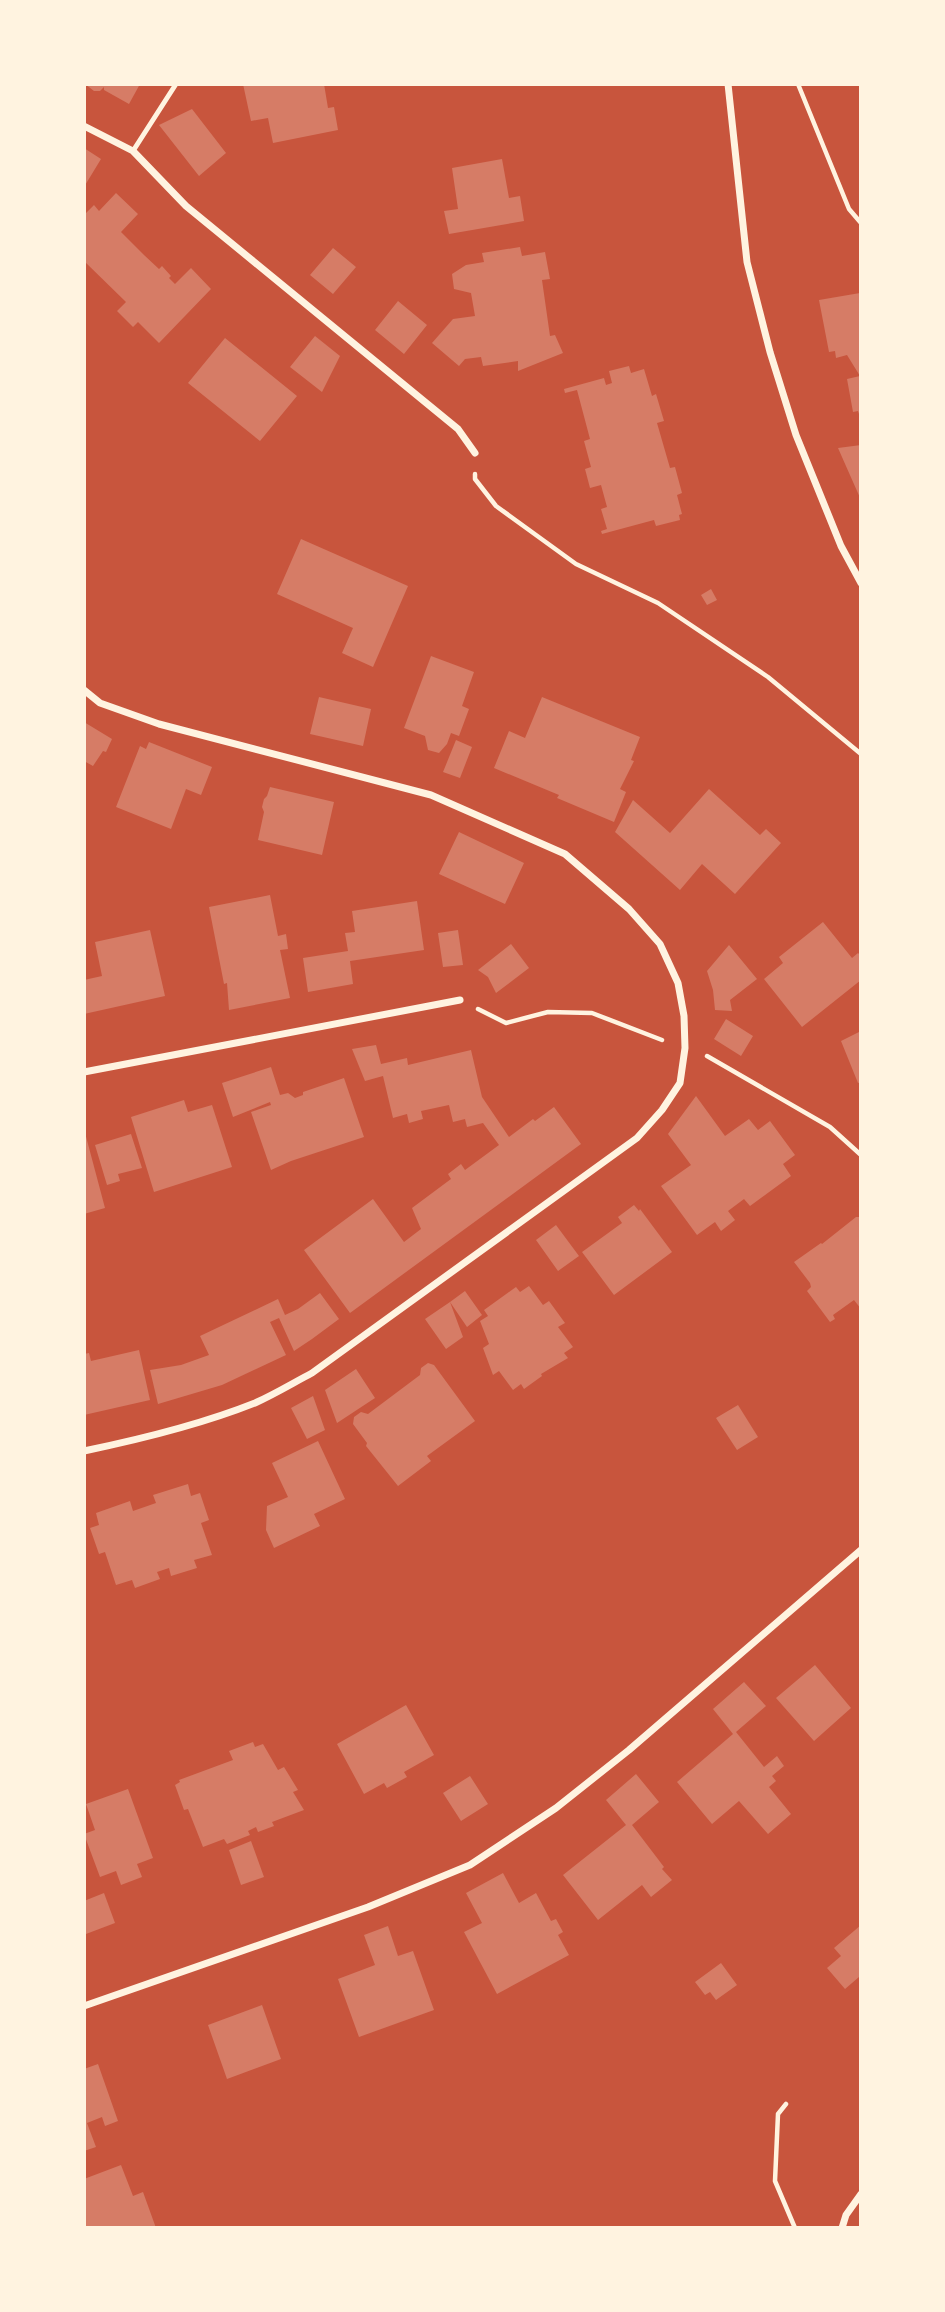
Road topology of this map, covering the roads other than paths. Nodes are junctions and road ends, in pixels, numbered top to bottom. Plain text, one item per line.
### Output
1 (176, 84) edge
2 (728, 84) edge
3 (84, 126) edge
4 (134, 151) junction
5 (475, 453) road end
6 (861, 583) edge
7 (84, 690) edge
8 (460, 1000) dead end
9 (84, 1072) edge
10 (84, 1451) edge
11 (861, 1550) edge
12 (84, 2006) edge
13 (861, 2194) edge
14 (842, 2228) edge

1 - 4 lane
2 - 6 street
3 - 4 street
4 - 5 street
7 - 10 street
8 - 9 street
11 - 12 street
13 - 14 street

